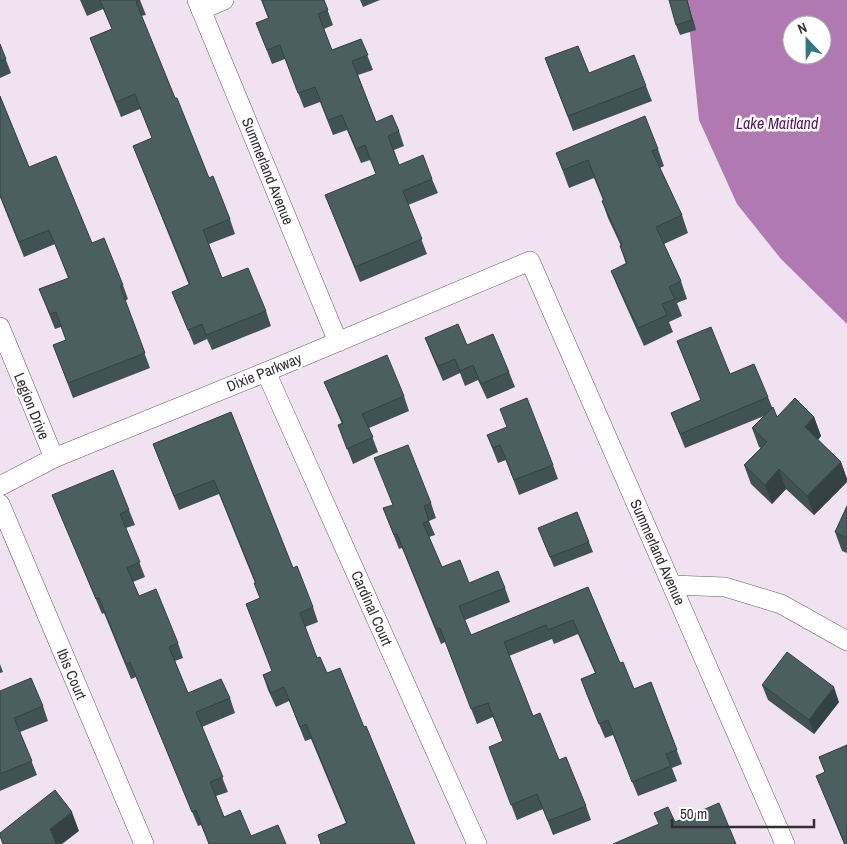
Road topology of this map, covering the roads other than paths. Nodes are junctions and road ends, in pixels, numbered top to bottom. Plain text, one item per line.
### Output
1 (224, 0) edge
2 (199, 5) edge
3 (530, 261) joint
4 (0, 327) edge
5 (338, 342) junction
6 (266, 372) junction
7 (54, 458) junction
8 (0, 486) edge
9 (0, 504) edge
10 (672, 585) junction
11 (847, 641) edge
12 (144, 844) edge
13 (477, 844) edge
14 (785, 844) edge

1 - 2 street
2 - 5 street, Summerland Avenue
3 - 5 street, Dixie Parkway
3 - 10 street, Summerland Avenue
4 - 7 street, Legion Drive
5 - 6 street, Dixie Parkway
6 - 7 street, Dixie Parkway
6 - 13 street, Cardinal Court
7 - 8 street, Dixie Parkway
9 - 12 street, Ibis Court
10 - 11 street
10 - 14 street, Summerland Avenue

